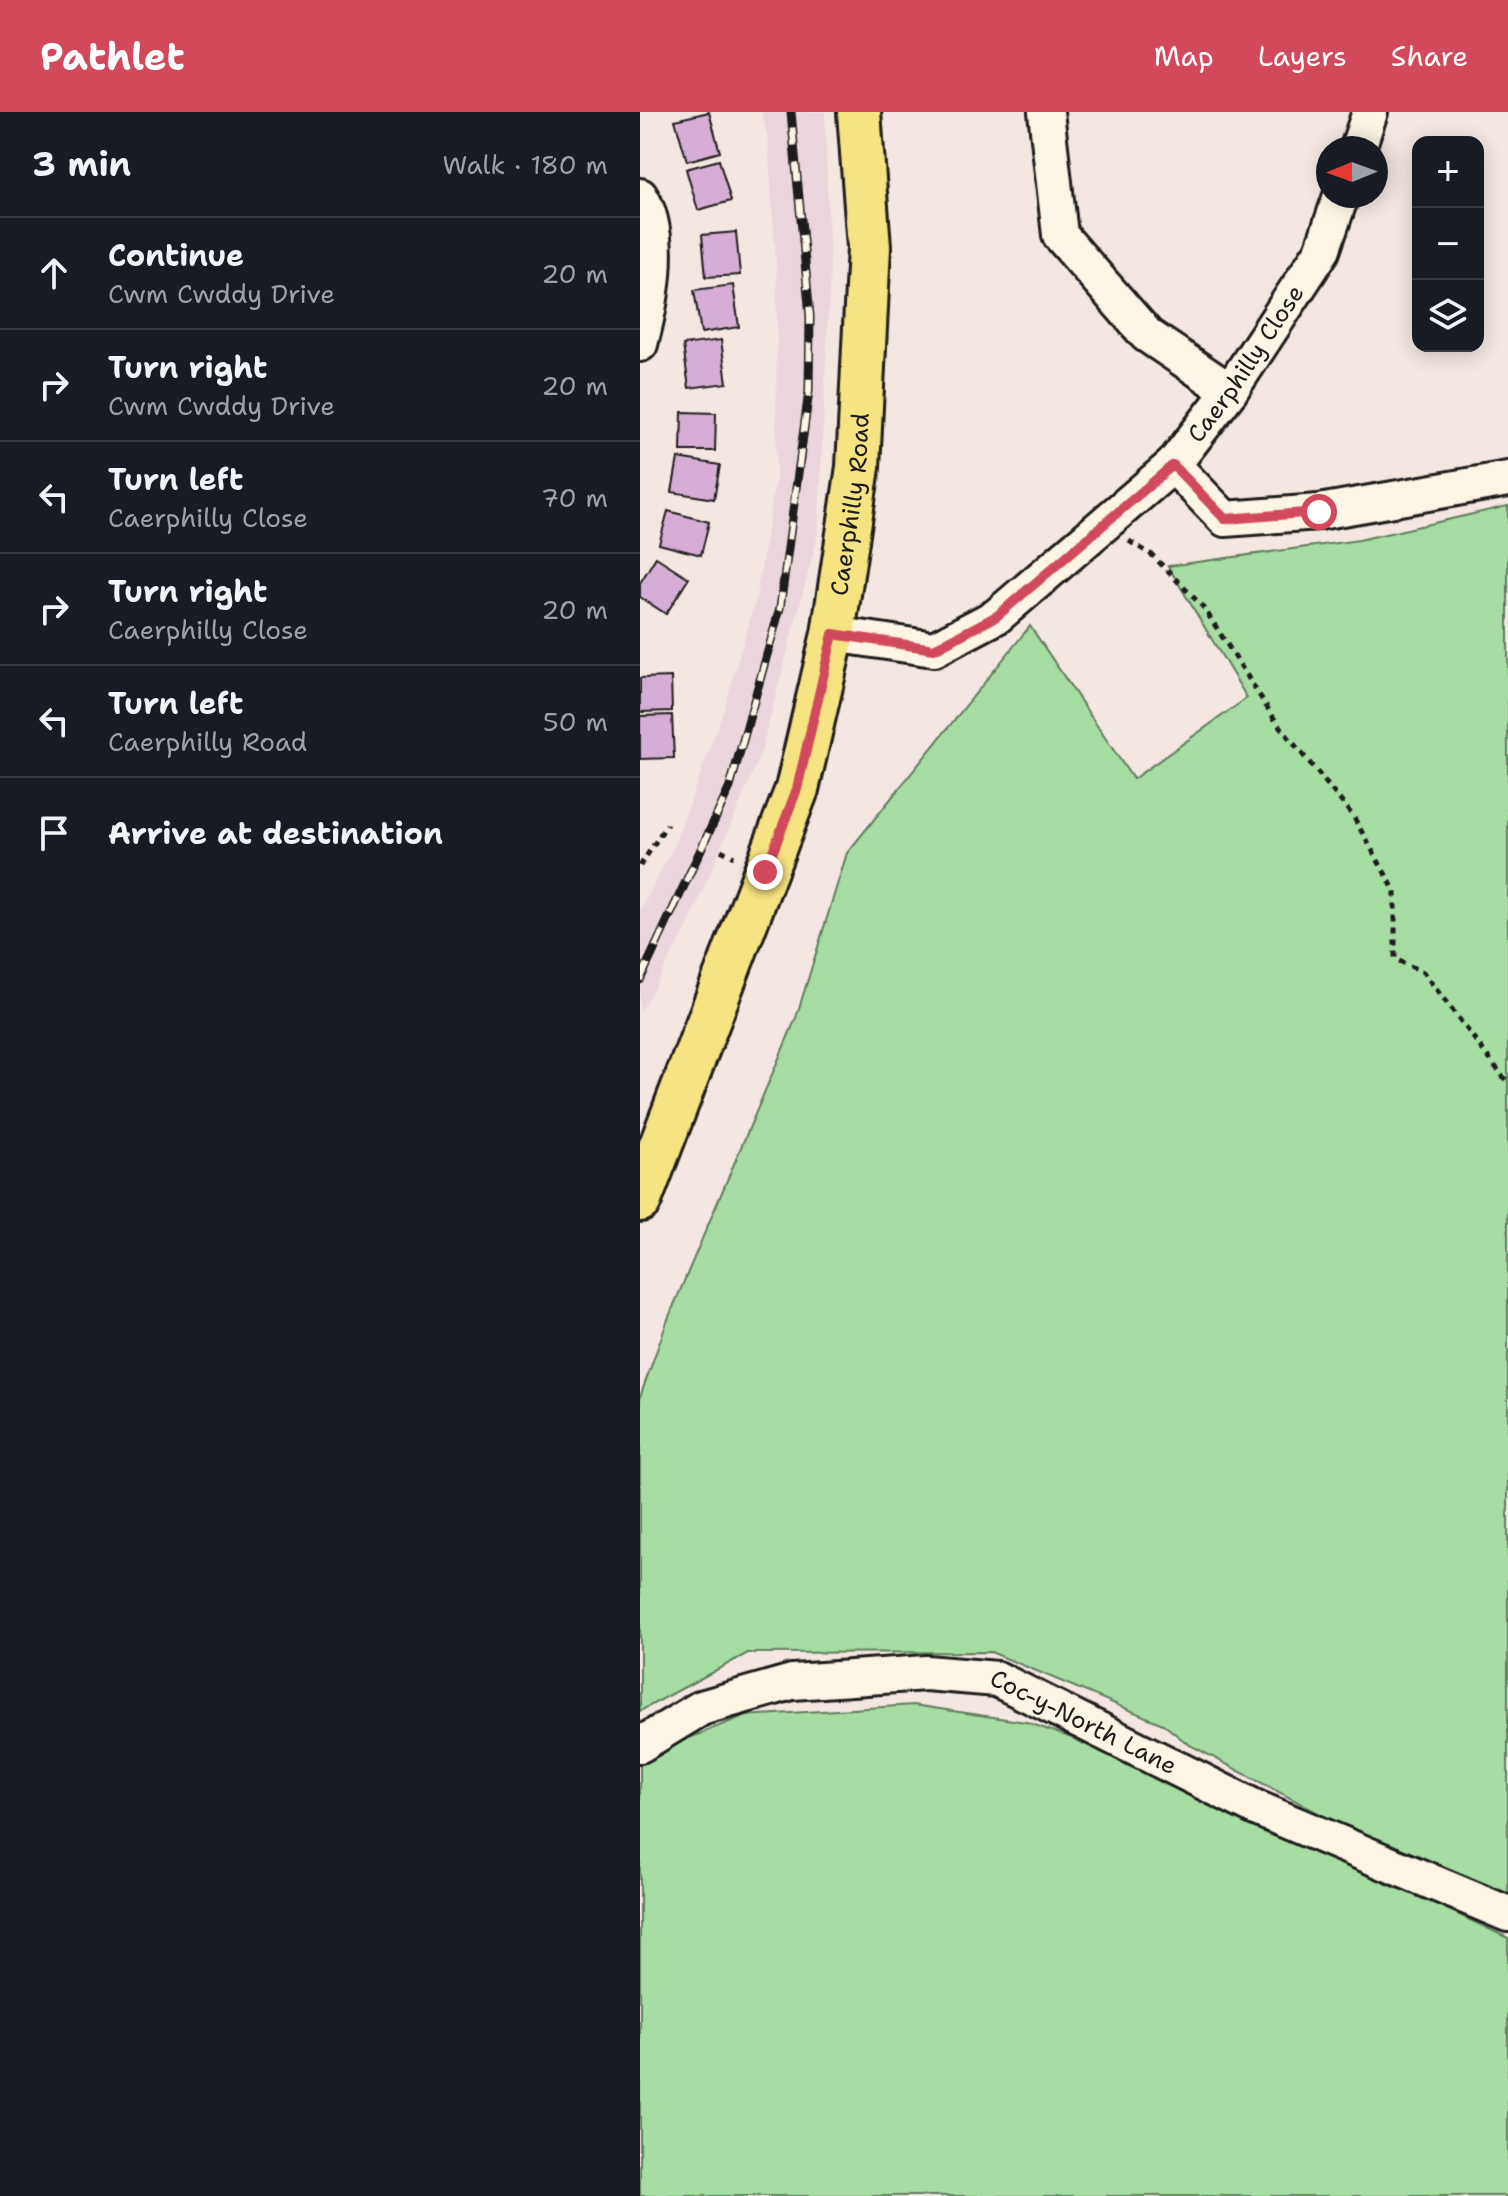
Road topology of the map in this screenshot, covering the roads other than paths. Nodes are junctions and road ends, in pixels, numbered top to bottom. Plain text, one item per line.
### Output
1 (859, 112) edge
2 (1046, 112) edge
3 (1370, 112) edge
4 (1362, 136) edge
5 (640, 196) edge
6 (1337, 208) edge
7 (640, 344) edge
8 (1230, 391) junction
9 (1173, 465) junction
10 (1508, 479) edge
11 (833, 634) junction
12 (640, 1200) edge
13 (640, 1745) edge
14 (1508, 1914) edge

1 - 11 main road, Caerphilly Road
2 - 8 street
3 - 4 street
5 - 7 street
6 - 8 street, Caerphilly Close
8 - 9 street, Caerphilly Close
9 - 10 street
9 - 11 street, Caerphilly Close
11 - 12 main road, Caerphilly Road
13 - 14 street, Coc-y-North Lane

